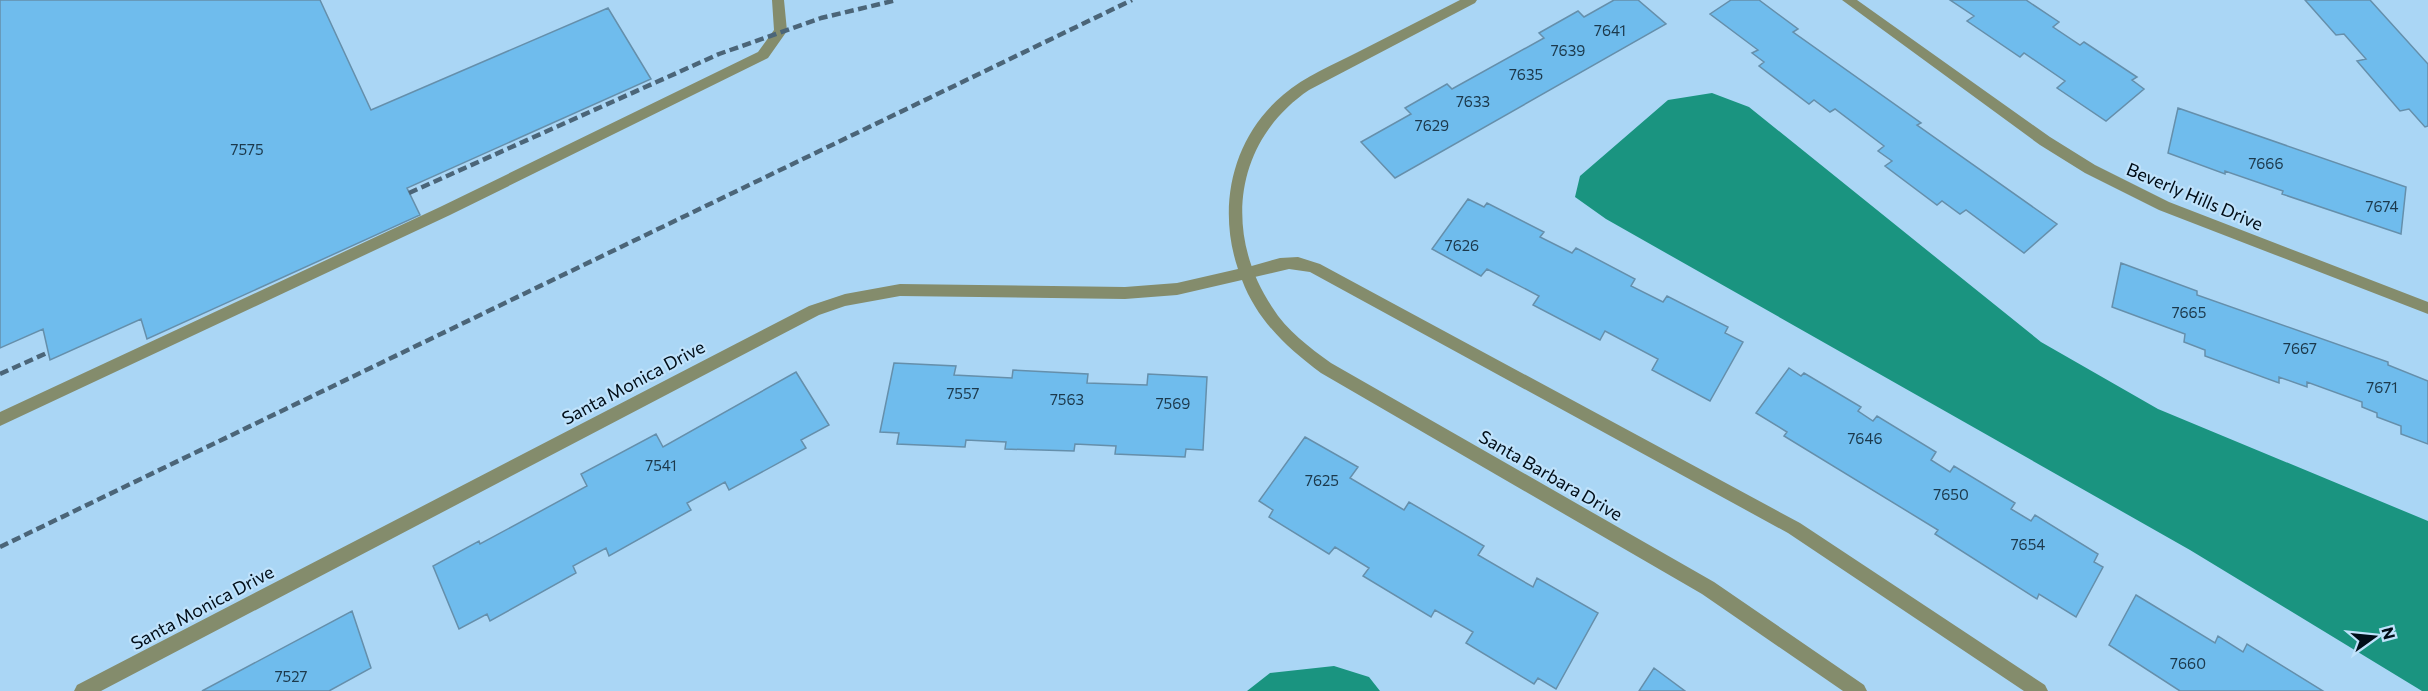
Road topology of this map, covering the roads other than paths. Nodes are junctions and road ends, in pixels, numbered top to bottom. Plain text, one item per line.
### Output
1 (778, 0) edge
2 (1471, 0) edge
3 (1848, 0) edge
4 (1246, 273) junction
5 (2428, 308) edge
6 (0, 419) edge
7 (82, 691) edge
8 (1858, 691) edge
9 (2039, 691) edge

1 - 6 street
2 - 4 street, Santa Barbara Drive
3 - 5 street, Beverly Hills Drive
4 - 7 street, Santa Monica Drive
4 - 8 street, Santa Barbara Drive
4 - 9 street, Santa Monica Drive

